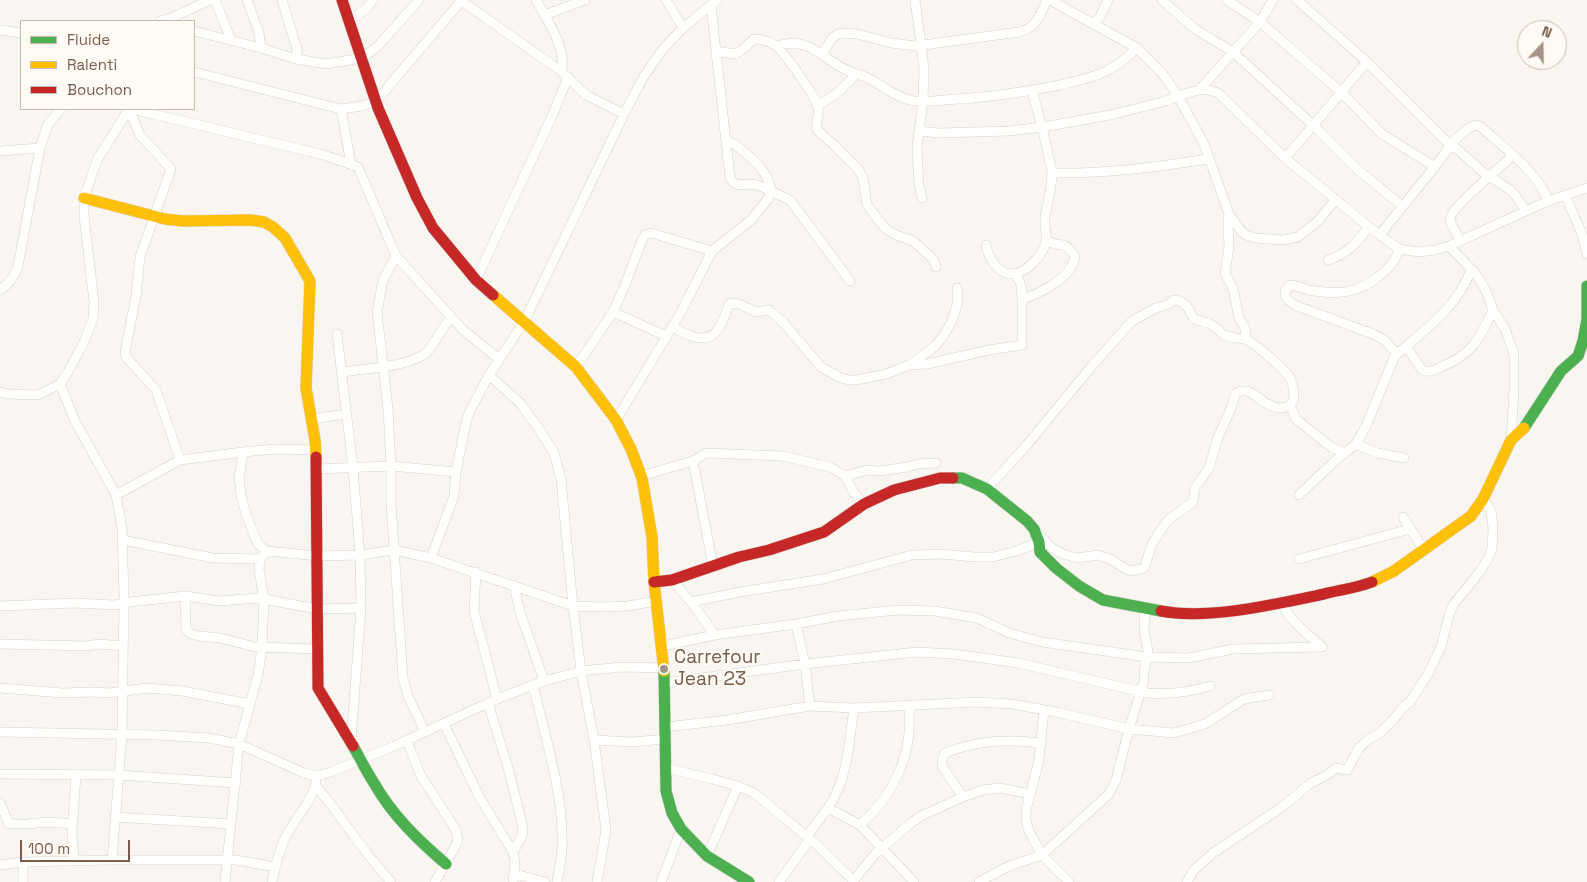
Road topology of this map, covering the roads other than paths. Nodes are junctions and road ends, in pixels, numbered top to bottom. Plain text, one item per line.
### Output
1 (210, 0) edge
2 (215, 0) edge
3 (247, 0) edge
4 (282, 0) edge
5 (342, 0) edge
6 (373, 0) edge
7 (419, 0) edge
8 (461, 0) edge
9 (536, 0) edge
10 (585, 0) edge
11 (666, 0) edge
12 (915, 0) edge
13 (1049, 0) edge
14 (1108, 0) edge
15 (1162, 0) edge
16 (1227, 0) edge
17 (1273, 0) edge
18 (1297, 0) edge
19 (714, 3) edge
20 (544, 15) junction
21 (173, 20) edge
22 (350, 21) junction
23 (1260, 22) junction
24 (1094, 23) junction
25 (683, 28) junction
26 (0, 31) edge
27 (195, 31) edge
28 (20, 33) edge
29 (231, 40) junction
30 (777, 46) junction
31 (921, 46) junction
32 (261, 48) junction
33 (1137, 48) junction
34 (716, 51) junction
35 (1233, 52) junction
36 (822, 55) junction
37 (362, 58) junction
38 (296, 59) junction
39 (1367, 62) junction
40 (195, 72) edge
41 (564, 74) junction
42 (857, 74) junction
43 (1200, 89) junction
44 (1032, 91) junction
45 (1341, 92) junction
46 (1178, 96) junction
47 (376, 101) junction
48 (923, 101) junction
49 (818, 105) junction
50 (341, 109) junction
51 (60, 110) edge
52 (129, 110) edge
53 (130, 110) edge
54 (134, 110) edge
55 (624, 114) junction
56 (1314, 126) junction
57 (1042, 127) junction
58 (919, 131) junction
59 (726, 141) junction
60 (1450, 145) junction
61 (40, 148) junction
62 (0, 151) edge
63 (1512, 154) junction
64 (1285, 158) junction
65 (1208, 159) junction
66 (351, 164) junction
67 (1435, 167) junction
68 (1052, 173) junction
69 (1490, 177) junction
70 (1587, 188) edge
71 (772, 190) junction
72 (1565, 196) junction
73 (84, 198) junction
74 (922, 198) dead end
75 (1336, 199) junction
76 (1548, 201) junction
77 (1402, 206) junction
78 (1526, 211) junction
79 (1230, 214) junction
80 (153, 217) junction
81 (1369, 227) junction
82 (1380, 235) junction
83 (1046, 240) junction
84 (1460, 240) junction
85 (986, 245) dead end
86 (1449, 246) junction
87 (1399, 249) junction
88 (712, 251) junction
89 (1587, 254) edge
90 (396, 256) junction
91 (1328, 260) dead end
92 (936, 267) dead end
93 (1471, 270) junction
94 (1016, 274) junction
95 (476, 280) junction
96 (850, 281) dead end
97 (1587, 286) edge
98 (957, 288) dead end
99 (0, 290) edge
100 (1022, 299) junction
101 (1493, 310) junction
102 (613, 312) junction
103 (452, 318) junction
104 (524, 322) junction
105 (672, 326) junction
106 (338, 334) dead end
107 (666, 336) junction
108 (1246, 340) junction
109 (1406, 346) junction
110 (1397, 354) junction
111 (1582, 355) edge
112 (499, 359) junction
113 (909, 365) junction
114 (383, 366) junction
115 (576, 367) junction
116 (343, 372) junction
117 (489, 375) junction
118 (60, 384) junction
119 (0, 392) edge
120 (1290, 405) junction
121 (346, 414) junction
122 (311, 419) junction
123 (616, 420) junction
124 (1511, 440) junction
125 (1356, 444) junction
126 (316, 450) junction
127 (243, 452) junction
128 (1345, 453) junction
129 (1404, 458) dead end
130 (180, 460) junction
131 (693, 461) junction
132 (936, 463) dead end
133 (391, 466) junction
134 (353, 468) junction
135 (317, 469) junction
136 (456, 472) junction
137 (642, 476) junction
138 (845, 476) junction
139 (987, 489) junction
140 (116, 495) junction
141 (1299, 495) dead end
142 (1483, 499) junction
143 (864, 504) junction
144 (1403, 517) dead end
145 (1034, 529) junction
146 (1410, 529) junction
147 (123, 540) junction
148 (1039, 542) junction
149 (1427, 548) junction
150 (394, 550) junction
151 (266, 551) junction
152 (360, 555) junction
153 (318, 556) junction
154 (432, 558) junction
155 (260, 559) junction
156 (1299, 559) dead end
157 (713, 566) junction
158 (476, 572) junction
159 (672, 580) junction
160 (654, 582) junction
161 (514, 585) junction
162 (185, 596) junction
163 (264, 600) junction
164 (656, 601) junction
165 (691, 602) junction
166 (1282, 603) junction
167 (124, 604) junction
168 (0, 606) edge
169 (573, 606) junction
170 (361, 608) junction
171 (317, 609) junction
172 (1145, 609) junction
173 (796, 624) junction
174 (715, 635) junction
175 (0, 644) edge
176 (123, 646) junction
177 (662, 646) junction
178 (262, 648) junction
179 (317, 649) junction
180 (1147, 657) junction
181 (805, 664) junction
182 (664, 668) junction
183 (582, 671) junction
184 (544, 681) junction
185 (665, 683) junction
186 (533, 685) junction
187 (1210, 686) dead end
188 (0, 688) edge
189 (123, 692) junction
190 (1140, 692) junction
191 (1269, 695) dead end
192 (498, 699) junction
193 (250, 704) junction
194 (488, 704) junction
195 (810, 706) junction
196 (910, 706) junction
197 (854, 708) junction
198 (1044, 710) junction
199 (444, 724) junction
200 (1129, 729) junction
201 (0, 732) edge
202 (425, 732) junction
203 (666, 733) junction
204 (122, 735) junction
205 (407, 740) junction
206 (594, 740) junction
207 (351, 741) junction
208 (1041, 743) junction
209 (239, 744) junction
210 (361, 760) junction
211 (665, 768) junction
212 (0, 774) edge
213 (76, 776) junction
214 (119, 776) junction
215 (317, 776) junction
216 (236, 783) junction
217 (316, 786) junction
218 (738, 786) junction
219 (1031, 794) junction
220 (964, 797) junction
221 (0, 802) edge
222 (828, 808) junction
223 (115, 817) junction
224 (73, 824) junction
225 (231, 824) junction
226 (860, 825) junction
227 (681, 829) junction
228 (809, 838) junction
229 (882, 848) junction
230 (513, 852) junction
231 (1042, 855) junction
232 (707, 856) junction
233 (112, 860) junction
234 (74, 861) junction
235 (227, 861) junction
236 (23, 862) junction
237 (446, 864) junction
238 (0, 865) edge
239 (275, 867) junction
240 (514, 878) edge
241 (854, 881) edge
242 (23, 882) edge
243 (225, 882) edge
244 (272, 882) edge
245 (391, 882) edge
246 (435, 882) edge
247 (545, 882) edge
248 (557, 882) edge
249 (597, 882) edge
250 (661, 882) edge
251 (749, 882) edge
252 (778, 882) edge
253 (914, 882) edge
254 (979, 882) edge
255 (1069, 882) edge
256 (1187, 882) edge

1 - 21 street
2 - 29 street
3 - 32 street
4 - 38 street
5 - 22 street
6 - 22 street
7 - 37 street
8 - 41 street
8 - 47 street
9 - 20 street
10 - 20 street
11 - 25 street
12 - 31 street
13 - 24 street
13 - 31 street
14 - 24 street
15 - 35 street
16 - 23 street
17 - 23 street
18 - 39 street
19 - 25 street
19 - 34 street
20 - 41 street
22 - 37 street
23 - 35 street
23 - 45 street
24 - 33 street
25 - 55 street
26 - 28 street
27 - 29 street
29 - 32 street
30 - 34 street
30 - 36 street
30 - 49 street
31 - 36 street
31 - 48 street
32 - 38 street
33 - 44 street
33 - 46 street
34 - 59 street
35 - 43 street
35 - 56 street
36 - 42 street
37 - 38 street
37 - 47 street
39 - 45 street
39 - 60 street
40 - 50 street
41 - 55 street
41 - 95 street
42 - 48 street
42 - 49 street
43 - 46 street
43 - 64 street
44 - 48 street
44 - 57 street
45 - 56 street
45 - 67 street
46 - 57 street
46 - 65 street
47 - 50 street
47 - 95 street
48 - 58 street
49 - 92 street
50 - 66 street
51 - 61 street
52 - 73 street
53 - 80 street
54 - 66 street
55 - 104 street
56 - 64 street
56 - 77 street
57 - 58 street
57 - 68 street
58 - 74 street
59 - 71 street
59 - 71 street
60 - 63 street
60 - 67 street
60 - 69 street
61 - 62 street
61 - 99 street
63 - 69 street
63 - 76 street
64 - 75 street
65 - 68 street
65 - 79 street
66 - 90 street
67 - 77 street
68 - 83 street
69 - 78 street
69 - 84 street
70 - 72 street
71 - 88 street
71 - 96 street
72 - 76 street
72 - 89 street
73 - 80 street
73 - 118 street
75 - 79 street
75 - 81 street
76 - 78 street
77 - 82 street
78 - 84 street
79 - 108 street
80 - 122 street
80 - 130 street
81 - 82 street
81 - 91 street
82 - 87 street
83 - 94 street
83 - 100 street
84 - 86 street
85 - 94 street
86 - 87 street
86 - 93 street
87 - 110 street
88 - 102 street
88 - 105 street
90 - 103 street
90 - 114 street
93 - 101 street
93 - 109 street
94 - 100 street
95 - 104 street
97 - 111 street
98 - 113 street
100 - 113 street
101 - 109 street
101 - 124 street
102 - 107 street
102 - 115 street
103 - 112 street
103 - 114 street
104 - 112 street
104 - 115 street
105 - 107 street
105 - 113 street
106 - 116 street
107 - 123 street
108 - 120 street
108 - 139 street
109 - 110 street
110 - 125 street
111 - 124 street
112 - 117 street
114 - 116 street
114 - 133 street
115 - 123 street
116 - 121 street
117 - 136 street
117 - 169 street
118 - 119 street
118 - 140 street
120 - 128 street
120 - 145 street
121 - 122 street
121 - 134 street
122 - 126 street
123 - 137 street
124 - 142 street
125 - 128 street
125 - 129 street
126 - 127 street
126 - 135 street
127 - 130 street
127 - 151 street
128 - 141 street
130 - 140 street
131 - 137 street
131 - 138 street
131 - 157 street
132 - 138 street
133 - 134 street
133 - 136 street
133 - 150 street
134 - 135 street
134 - 152 street
135 - 153 street
136 - 154 street
137 - 160 street
138 - 143 street
139 - 143 street
139 - 145 street
140 - 147 street
142 - 149 street
142 - 256 street
143 - 157 street
144 - 146 street
145 - 148 street
146 - 149 street
146 - 156 street
147 - 155 street
147 - 167 street
148 - 165 street
148 - 172 street
149 - 166 street
150 - 152 street
150 - 154 street
150 - 202 street
151 - 153 street
151 - 155 street
152 - 153 street
152 - 170 street
153 - 171 street
154 - 158 street
155 - 163 street
157 - 159 street
158 - 161 street
158 - 192 street
159 - 160 street
159 - 165 street
160 - 164 street
161 - 169 street
161 - 184 street
162 - 163 street
162 - 167 street
162 - 178 street
163 - 171 street
163 - 178 street
164 - 169 street
164 - 177 street
165 - 174 street
166 - 172 street
166 - 180 street
167 - 168 street
167 - 176 street
169 - 183 street
170 - 171 street
170 - 207 street
171 - 179 street
172 - 180 street
173 - 174 street
173 - 180 street
173 - 181 street
174 - 177 street
175 - 176 street
176 - 189 street
177 - 182 street
178 - 179 street
178 - 193 street
179 - 207 street
180 - 190 street
181 - 185 street
181 - 190 street
181 - 195 street
182 - 183 street
182 - 185 street
183 - 184 street
183 - 206 street
184 - 186 street
185 - 203 street
186 - 192 street
186 - 248 street
187 - 190 street
188 - 189 street
189 - 193 street
189 - 204 street
190 - 200 street
191 - 200 street
192 - 194 street
193 - 209 street
194 - 199 street
194 - 230 street
195 - 197 street
195 - 203 street
196 - 197 street
196 - 198 street
196 - 226 street
197 - 222 street
198 - 200 street
198 - 208 street
199 - 202 street
199 - 230 street
200 - 231 street
201 - 204 street
202 - 205 street
203 - 206 street
203 - 211 street
204 - 209 street
204 - 214 street
205 - 210 street
205 - 237 street
206 - 249 street
207 - 210 street
208 - 219 street
208 - 220 street
209 - 215 street
209 - 216 street
210 - 215 street
210 - 237 street
211 - 218 street
211 - 227 street
212 - 213 street
213 - 214 street
213 - 224 street
214 - 216 street
214 - 223 street
215 - 217 street
216 - 225 street
217 - 239 street
217 - 245 street
218 - 228 street
218 - 232 street
219 - 220 street
219 - 231 street
220 - 229 street
221 - 224 street
222 - 226 street
222 - 228 street
223 - 225 street
223 - 233 street
224 - 234 street
225 - 235 street
226 - 229 street
227 - 232 street
227 - 250 street
228 - 241 street
228 - 252 street
229 - 241 street
229 - 253 street
230 - 240 street
231 - 254 street
231 - 255 street
232 - 251 street
233 - 234 street
233 - 235 street
234 - 236 street
235 - 239 street
235 - 243 street
236 - 238 street
236 - 242 street
237 - 246 street
239 - 244 street
240 - 247 street

